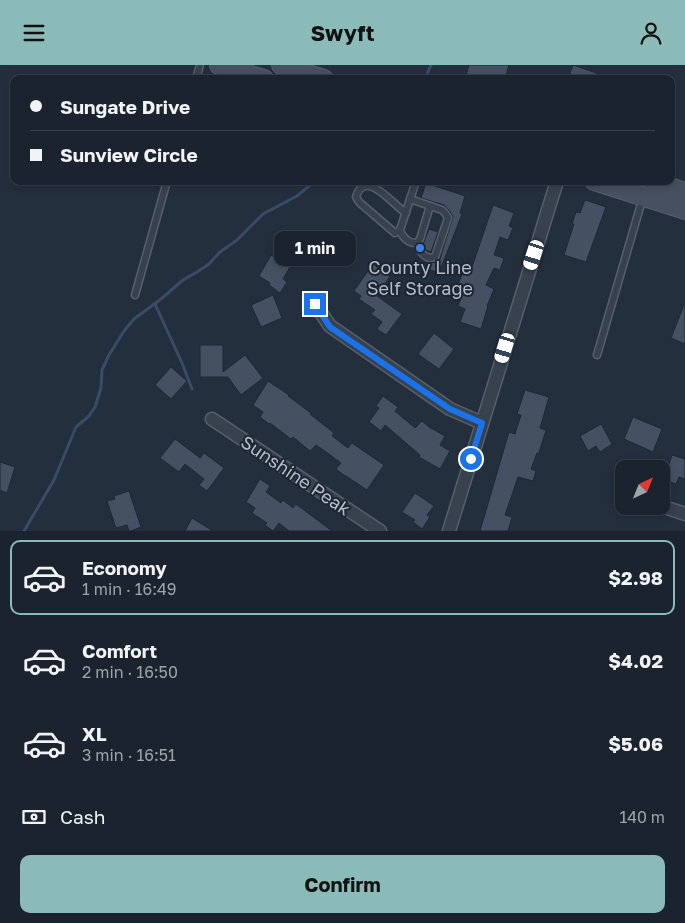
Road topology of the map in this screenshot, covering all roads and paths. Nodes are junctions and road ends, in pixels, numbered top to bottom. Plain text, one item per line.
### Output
1 (219, 65) edge
2 (281, 65) edge
3 (251, 75) edge
4 (312, 75) edge
5 (166, 185) edge
6 (415, 185) edge
7 (556, 185) edge
8 (620, 185) edge
9 (647, 189) edge
10 (685, 192) edge
11 (410, 199) junction
12 (430, 206) junction
13 (685, 210) edge
14 (406, 213) junction
15 (400, 230) junction
16 (417, 243) junction
17 (134, 295) dead end
18 (315, 304) dead end
19 (597, 355) dead end
20 (212, 419) dead end
21 (482, 423) junction
22 (670, 509) edge
23 (685, 514) edge
24 (380, 531) edge
25 (449, 531) edge

1 - 3 main road
2 - 4 main road
5 - 17 lane
6 - 11 lane
7 - 21 street
8 - 9 main road
9 - 10 main road
9 - 13 main road
9 - 19 lane
11 - 12 lane
11 - 14 lane
12 - 16 lane
12 - 16 lane
14 - 15 lane
14 - 15 lane
15 - 16 lane
18 - 21 street
20 - 24 street, Sunshine Peak
21 - 25 street
22 - 23 street

